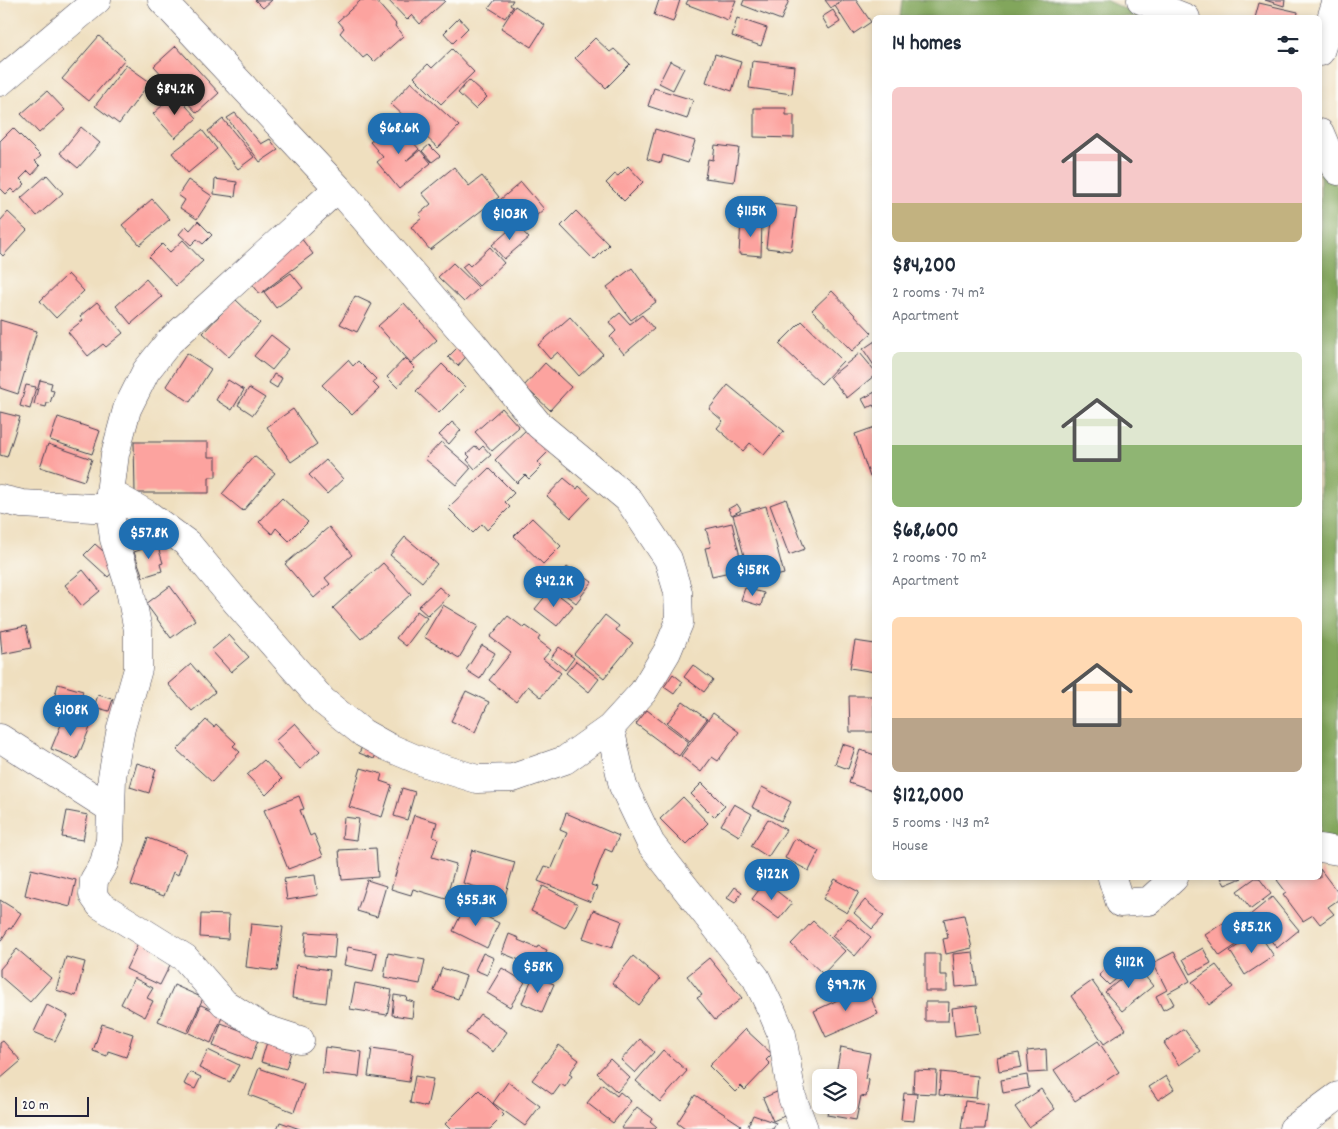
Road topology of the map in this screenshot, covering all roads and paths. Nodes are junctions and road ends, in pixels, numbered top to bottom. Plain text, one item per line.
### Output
1 (97, 0) edge
2 (162, 0) edge
3 (1141, 0) edge
4 (1337, 0) edge
5 (1178, 15) edge
6 (1322, 46) edge
7 (0, 82) edge
8 (1322, 137) edge
9 (1338, 171) edge
10 (338, 188) junction
11 (0, 499) edge
12 (110, 501) junction
13 (610, 728) junction
14 (0, 738) edge
15 (110, 808) junction
16 (1322, 848) edge
17 (1338, 851) edge
18 (1113, 880) edge
19 (1172, 880) edge
20 (300, 1040) dead end
21 (1338, 1096) edge
22 (804, 1129) edge
23 (1293, 1129) edge

1 - 7 street
2 - 10 street
3 - 5 street
4 - 6 street
8 - 9 street
10 - 12 street
10 - 13 street
11 - 12 street
12 - 13 street
12 - 15 street
13 - 22 street
14 - 15 street
15 - 20 street
16 - 17 street
18 - 19 street
21 - 23 street

